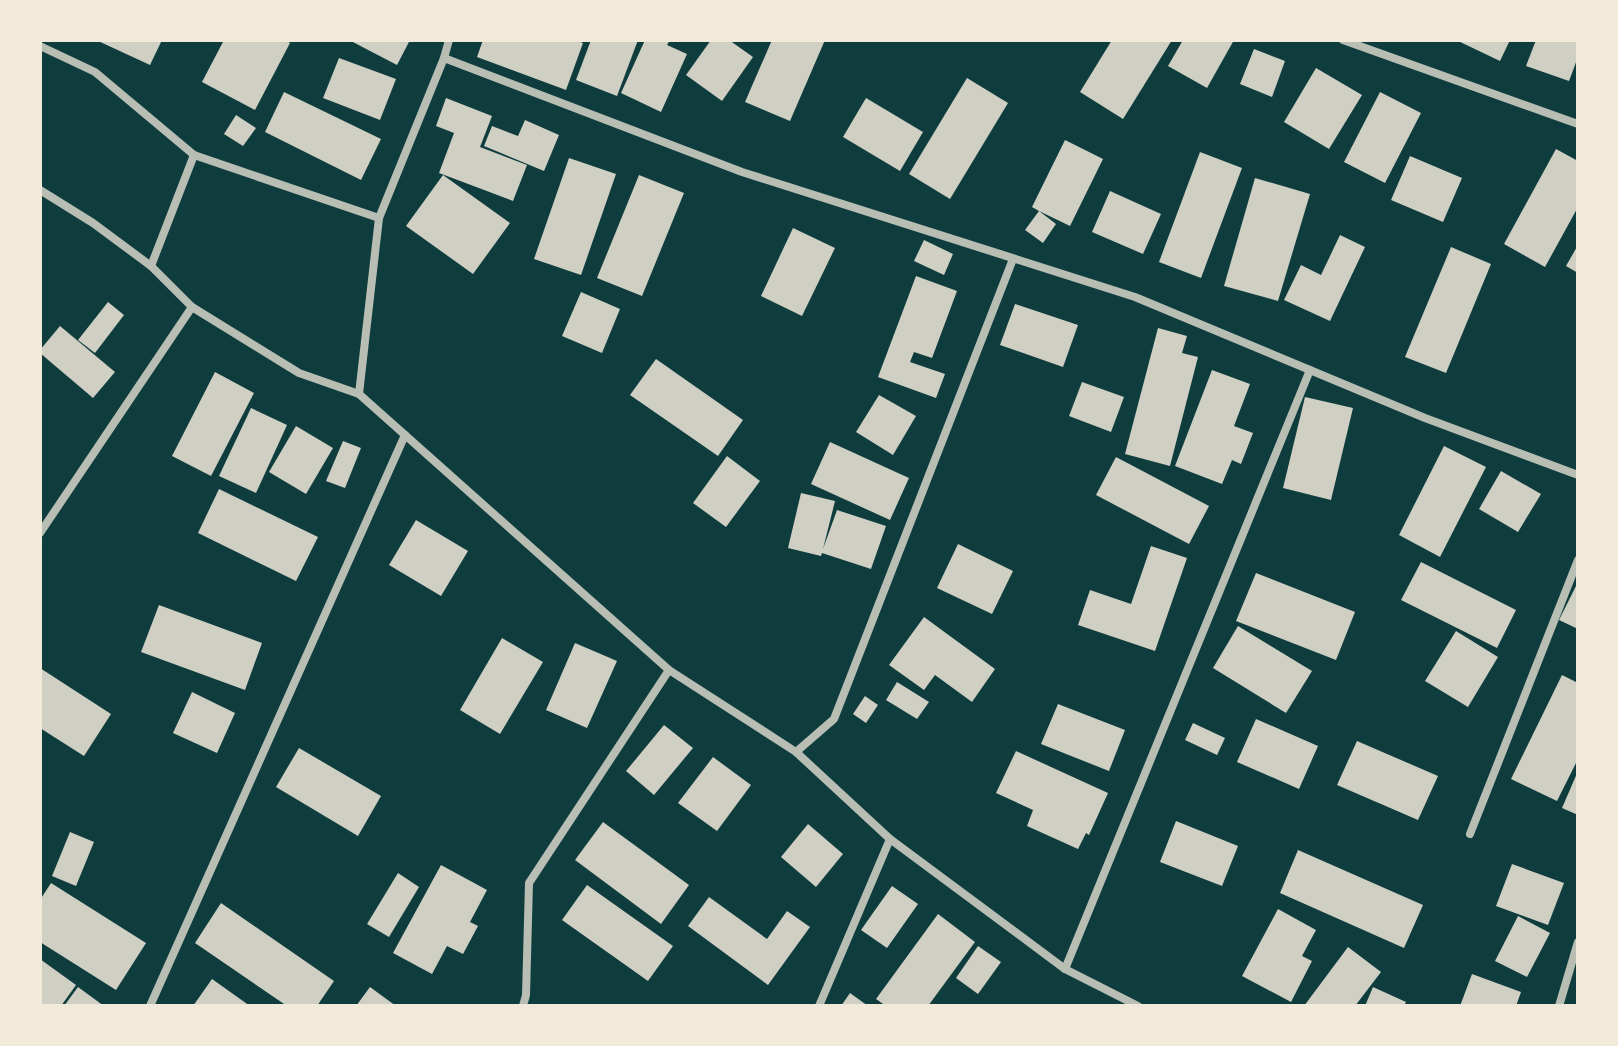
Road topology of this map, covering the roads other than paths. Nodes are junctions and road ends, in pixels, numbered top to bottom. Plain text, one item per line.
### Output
1 (449, 40) edge
2 (1343, 40) edge
3 (40, 46) edge
4 (444, 58) junction
5 (1578, 124) edge
6 (194, 155) junction
7 (40, 190) edge
8 (379, 218) junction
9 (1013, 259) junction
10 (151, 266) junction
11 (192, 307) junction
12 (1310, 370) junction
13 (359, 394) junction
14 (405, 435) junction
15 (1578, 475) edge
16 (40, 533) edge
17 (1578, 560) edge
18 (669, 670) junction
19 (796, 752) junction
20 (1470, 834) dead end
21 (890, 839) junction
22 (1578, 942) edge
23 (1065, 969) junction
24 (150, 1006) edge
25 (523, 1006) edge
26 (819, 1006) edge
27 (1138, 1006) edge
28 (1559, 1006) edge

1 - 4 street
2 - 5 street
3 - 6 street
4 - 8 street
4 - 9 street
6 - 8 street
6 - 10 street
7 - 10 street
8 - 13 street
9 - 12 street
9 - 19 street
10 - 11 street
11 - 13 street
11 - 16 street
12 - 15 street
12 - 23 street
13 - 14 street
14 - 18 street
14 - 24 street
17 - 20 street
18 - 19 street
18 - 25 street
19 - 21 street
21 - 23 street
21 - 26 street
22 - 28 street
23 - 27 street

